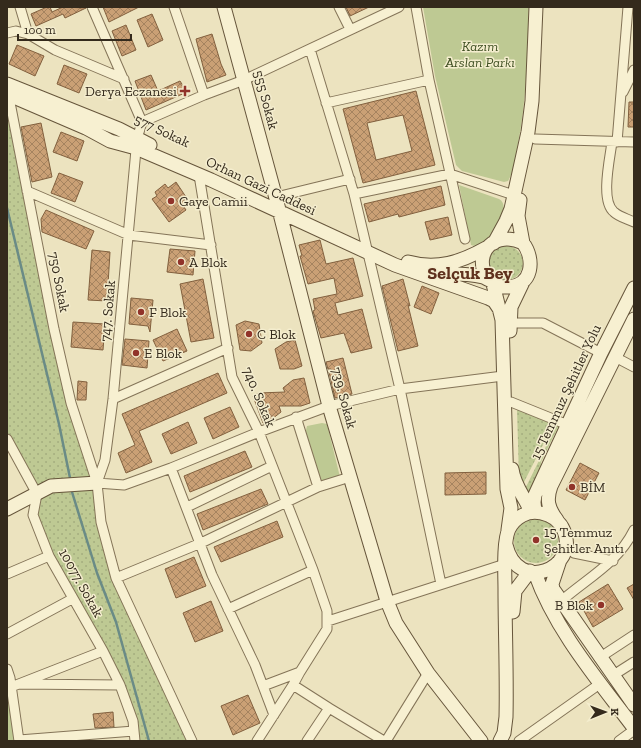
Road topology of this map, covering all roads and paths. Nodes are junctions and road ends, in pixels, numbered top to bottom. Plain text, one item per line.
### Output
1 (20, 7) edge
2 (92, 7) edge
3 (174, 7) edge
4 (224, 7) edge
5 (339, 7) edge
6 (399, 7) edge
7 (416, 7) edge
8 (536, 7) edge
9 (543, 7) edge
10 (629, 7) edge
11 (634, 7) edge
12 (350, 29) junction
13 (7, 33) edge
14 (28, 34) junction
15 (310, 49) junction
16 (634, 70) edge
17 (124, 79) junction
18 (244, 80) junction
19 (429, 80) junction
20 (7, 88) edge
21 (204, 95) junction
22 (620, 97) junction
23 (326, 103) junction
24 (142, 122) junction
25 (535, 139) junction
26 (614, 142) junction
27 (634, 142) edge
28 (136, 144) junction
29 (450, 174) junction
30 (199, 175) junction
31 (350, 179) junction
32 (27, 191) junction
33 (354, 194) junction
34 (514, 195) junction
35 (278, 204) junction
36 (634, 222) edge
37 (129, 235) junction
38 (465, 239) dead end
39 (523, 243) junction
40 (211, 245) junction
41 (490, 245) junction
42 (367, 249) junction
43 (417, 272) junction
44 (490, 281) junction
45 (523, 282) junction
46 (634, 288) edge
47 (500, 310) junction
48 (634, 320) edge
49 (510, 323) junction
50 (228, 348) junction
51 (601, 353) junction
52 (616, 357) junction
53 (634, 367) edge
54 (503, 376) junction
55 (400, 389) junction
56 (113, 399) junction
57 (511, 402) junction
58 (329, 406) junction
59 (296, 417) junction
60 (568, 425) junction
61 (259, 432) junction
62 (7, 439) edge
63 (272, 466) junction
64 (171, 468) junction
65 (350, 477) junction
66 (97, 483) junction
67 (318, 487) junction
68 (37, 494) junction
69 (286, 503) junction
70 (187, 507) junction
71 (7, 509) edge
72 (533, 512) junction
73 (558, 521) junction
74 (508, 530) junction
75 (634, 530) edge
76 (201, 543) junction
77 (506, 544) junction
78 (566, 545) junction
79 (49, 556) junction
80 (560, 560) junction
81 (613, 561) junction
82 (504, 564) junction
83 (313, 570) junction
84 (533, 572) junction
85 (7, 574) edge
86 (116, 578) junction
87 (441, 584) junction
88 (72, 599) junction
89 (387, 602) junction
90 (560, 602) junction
91 (228, 609) junction
92 (328, 621) junction
93 (7, 634) edge
94 (634, 636) edge
95 (103, 651) junction
96 (599, 658) junction
97 (634, 662) edge
98 (7, 669) edge
99 (300, 672) junction
100 (428, 673) junction
101 (612, 676) junction
102 (600, 683) junction
103 (120, 685) junction
104 (293, 685) junction
105 (15, 686) junction
106 (263, 686) junction
107 (634, 705) edge
108 (329, 708) junction
109 (274, 715) junction
110 (634, 729) edge
111 (134, 731) junction
112 (19, 740) edge
113 (135, 741) edge
114 (192, 741) edge
115 (257, 741) edge
116 (307, 741) edge
117 (385, 741) edge
118 (481, 741) edge
119 (500, 741) edge
120 (509, 741) edge
121 (520, 741) edge
122 (619, 741) edge

1 - 14 street
2 - 17 street
3 - 21 street
4 - 18 street, 555 Sokak
5 - 12 street
6 - 12 street
7 - 19 street
8 - 34 street
9 - 25 street
10 - 11 street
10 - 22 street
12 - 15 street
13 - 14 street
14 - 17 street
15 - 18 street
15 - 23 street
16 - 22 street
17 - 24 street
18 - 21 street
18 - 35 street, 555 Sokak
19 - 23 street
19 - 29 street
20 - 28 street, 577 Sokak
20 - 32 street, 750 Sokak
21 - 24 street
22 - 26 street
23 - 31 street
24 - 28 street, 747. Sokak
25 - 26 street
25 - 39 street
26 - 27 street
26 - 36 street
28 - 30 street, Orhan Gazi Caddesi
28 - 35 street, 577 Sokak
28 - 37 street, 747. Sokak
29 - 33 street
29 - 34 street
29 - 38 street
30 - 35 street, Orhan Gazi Caddesi
30 - 40 street, 740. Sokak
31 - 33 street
31 - 35 street
32 - 37 street
32 - 66 street, 750 Sokak
33 - 42 street
34 - 41 street
35 - 42 street, 577 Sokak
35 - 58 street, 739. Sokak
37 - 40 street
37 - 56 street, 747. Sokak
39 - 41 street
39 - 45 street
40 - 50 street, 740. Sokak
41 - 42 street, 577 Sokak
41 - 44 street
42 - 43 street
42 - 55 street
43 - 44 street
43 - 47 street
44 - 45 street
44 - 47 street
45 - 49 street
46 - 51 street, 15 Temmuz Şehitler Yolu
47 - 54 street
48 - 52 street, 15 Temmuz Şehitler Yolu
49 - 51 street
49 - 57 street
50 - 56 street
50 - 61 street, 740. Sokak
51 - 60 street, 15 Temmuz Şehitler Yolu
52 - 53 street
52 - 73 street, 15 Temmuz Şehitler Yolu
54 - 55 street
54 - 74 street
55 - 58 street
55 - 87 street
56 - 66 street, 747. Sokak
57 - 60 street
57 - 72 street
58 - 59 street
58 - 65 street, 739. Sokak
59 - 61 street
59 - 67 street
60 - 72 street, 15 Temmuz Şehitler Yolu
61 - 63 street, 740. Sokak
61 - 64 street
62 - 68 street
63 - 69 street, 740. Sokak
63 - 70 street
64 - 66 street
64 - 70 street
65 - 67 street
65 - 89 street, 739. Sokak
66 - 68 street
66 - 86 street
67 - 69 street
68 - 71 street
68 - 79 street, 10077. Sokak
69 - 76 street
69 - 83 street, 740. Sokak
70 - 76 street
72 - 73 street
72 - 74 street
73 - 78 street
74 - 77 street
75 - 81 street
76 - 86 street
76 - 91 street
77 - 82 street
77 - 84 street
78 - 80 street
78 - 81 street
79 - 85 street
79 - 88 street, 10077. Sokak
80 - 84 street
80 - 90 street
81 - 90 street
82 - 87 street
82 - 119 street
83 - 91 street
83 - 92 street, 740. Sokak
84 - 102 street
84 - 120 street
86 - 114 street
87 - 89 street
88 - 93 street
88 - 95 street, 10077. Sokak
89 - 92 street
89 - 100 street, 739. Sokak
90 - 96 street
91 - 106 street
92 - 99 street
94 - 96 street
95 - 103 street, 10077. Sokak
95 - 105 street
96 - 101 street
97 - 101 street
98 - 105 street
99 - 104 street
99 - 106 street
100 - 117 street
100 - 118 street, 739. Sokak
101 - 107 street
102 - 110 street
102 - 121 street
103 - 105 street
103 - 111 street, 10077. Sokak
104 - 108 street
104 - 109 street
105 - 112 street
106 - 109 street
108 - 116 street
108 - 117 street
109 - 115 street
110 - 122 street
111 - 112 street
111 - 113 street, 10077. Sokak

